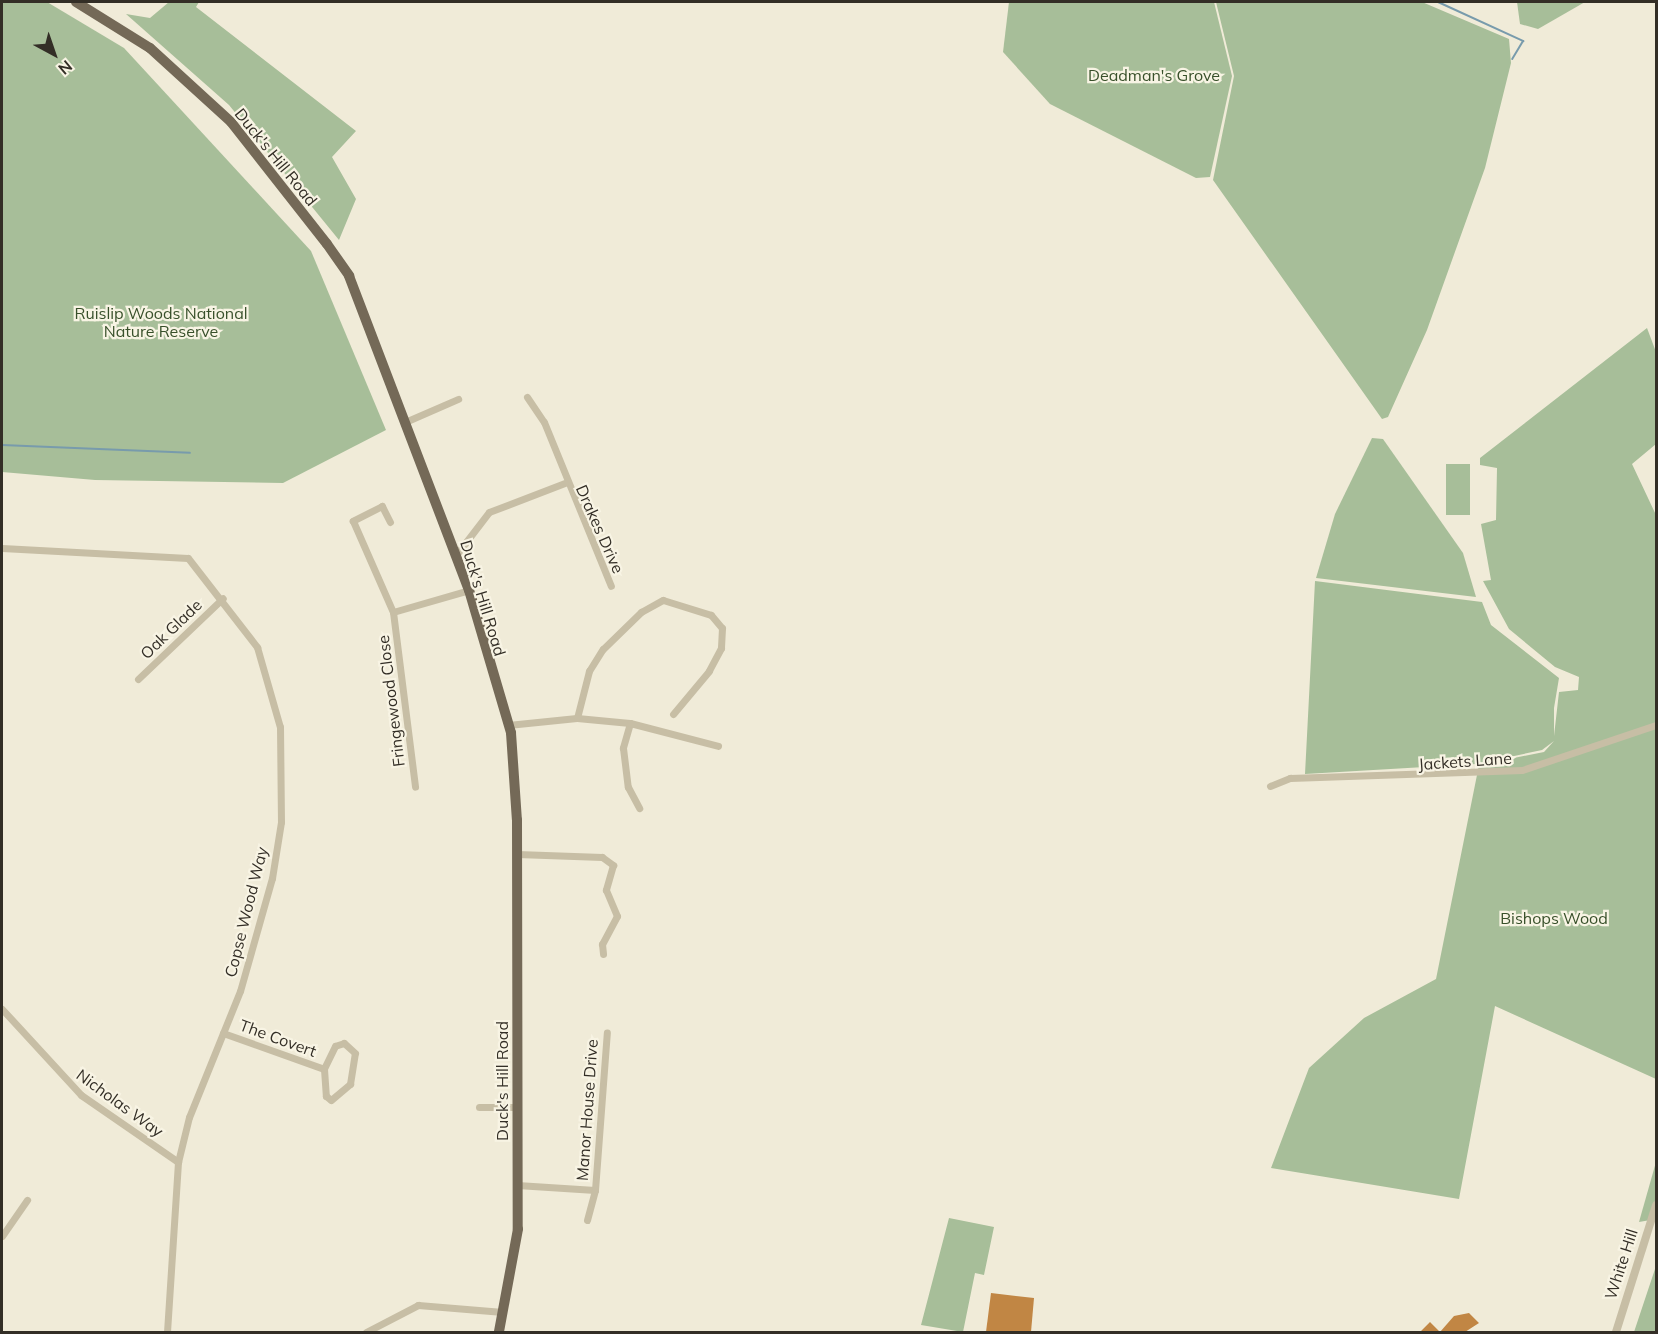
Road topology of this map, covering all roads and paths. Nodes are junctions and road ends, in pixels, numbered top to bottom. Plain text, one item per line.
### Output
1 (76, 2) edge
2 (527, 398) dead end
3 (458, 399) dead end
4 (405, 422) junction
5 (565, 483) junction
6 (390, 522) dead end
7 (2, 548) edge
8 (456, 555) junction
9 (611, 586) dead end
10 (469, 590) junction
11 (223, 598) junction
12 (393, 612) junction
13 (138, 679) dead end
14 (673, 714) dead end
15 (577, 718) junction
16 (630, 723) junction
17 (508, 725) junction
18 (1656, 725) edge
19 (718, 746) dead end
20 (1270, 786) dead end
21 (415, 787) dead end
22 (639, 808) dead end
23 (517, 854) junction
24 (603, 954) dead end
25 (2, 1009) edge
26 (607, 1032) dead end
27 (223, 1033) junction
28 (324, 1069) junction
29 (479, 1107) dead end
30 (517, 1107) junction
31 (178, 1162) junction
32 (517, 1185) junction
33 (595, 1190) junction
34 (27, 1200) dead end
35 (1656, 1205) edge
36 (587, 1220) dead end
37 (2, 1236) edge
38 (503, 1312) junction
39 (167, 1332) edge
40 (366, 1332) edge
41 (499, 1332) edge
42 (1616, 1332) edge

1 - 4 main road, Duck's Hill Road
2 - 5 street, Drakes Drive
3 - 4 street
4 - 8 main road, Duck's Hill Road
5 - 8 street, Drakes Drive
5 - 9 street, Drakes Drive
6 - 12 street, Fringewood Close
7 - 11 street, Copse Wood Way
8 - 10 main road, Duck's Hill Road
10 - 12 street, Fringewood Close
10 - 17 main road, Duck's Hill Road
11 - 13 street, Oak Glade
11 - 27 street, Copse Wood Way
12 - 21 street, Fringewood Close
14 - 15 street
15 - 16 street
15 - 17 street
16 - 19 street
16 - 22 street
17 - 23 main road, Duck's Hill Road
18 - 20 street, Jackets Lane
23 - 24 street
23 - 30 main road, Duck's Hill Road
25 - 31 street, Nicholas Way
26 - 33 street, Manor House Drive
27 - 28 street, The Covert
27 - 31 street, Copse Wood Way
28 - 28 street, The Covert
29 - 30 street
30 - 32 main road, Duck's Hill Road
31 - 39 street, Copse Wood Way
32 - 33 street, Manor House Drive
32 - 38 main road, Duck's Hill Road
33 - 36 street, Manor House Drive
34 - 37 street
35 - 42 street, White Hill
38 - 40 street
38 - 41 main road, Duck's Hill Road

